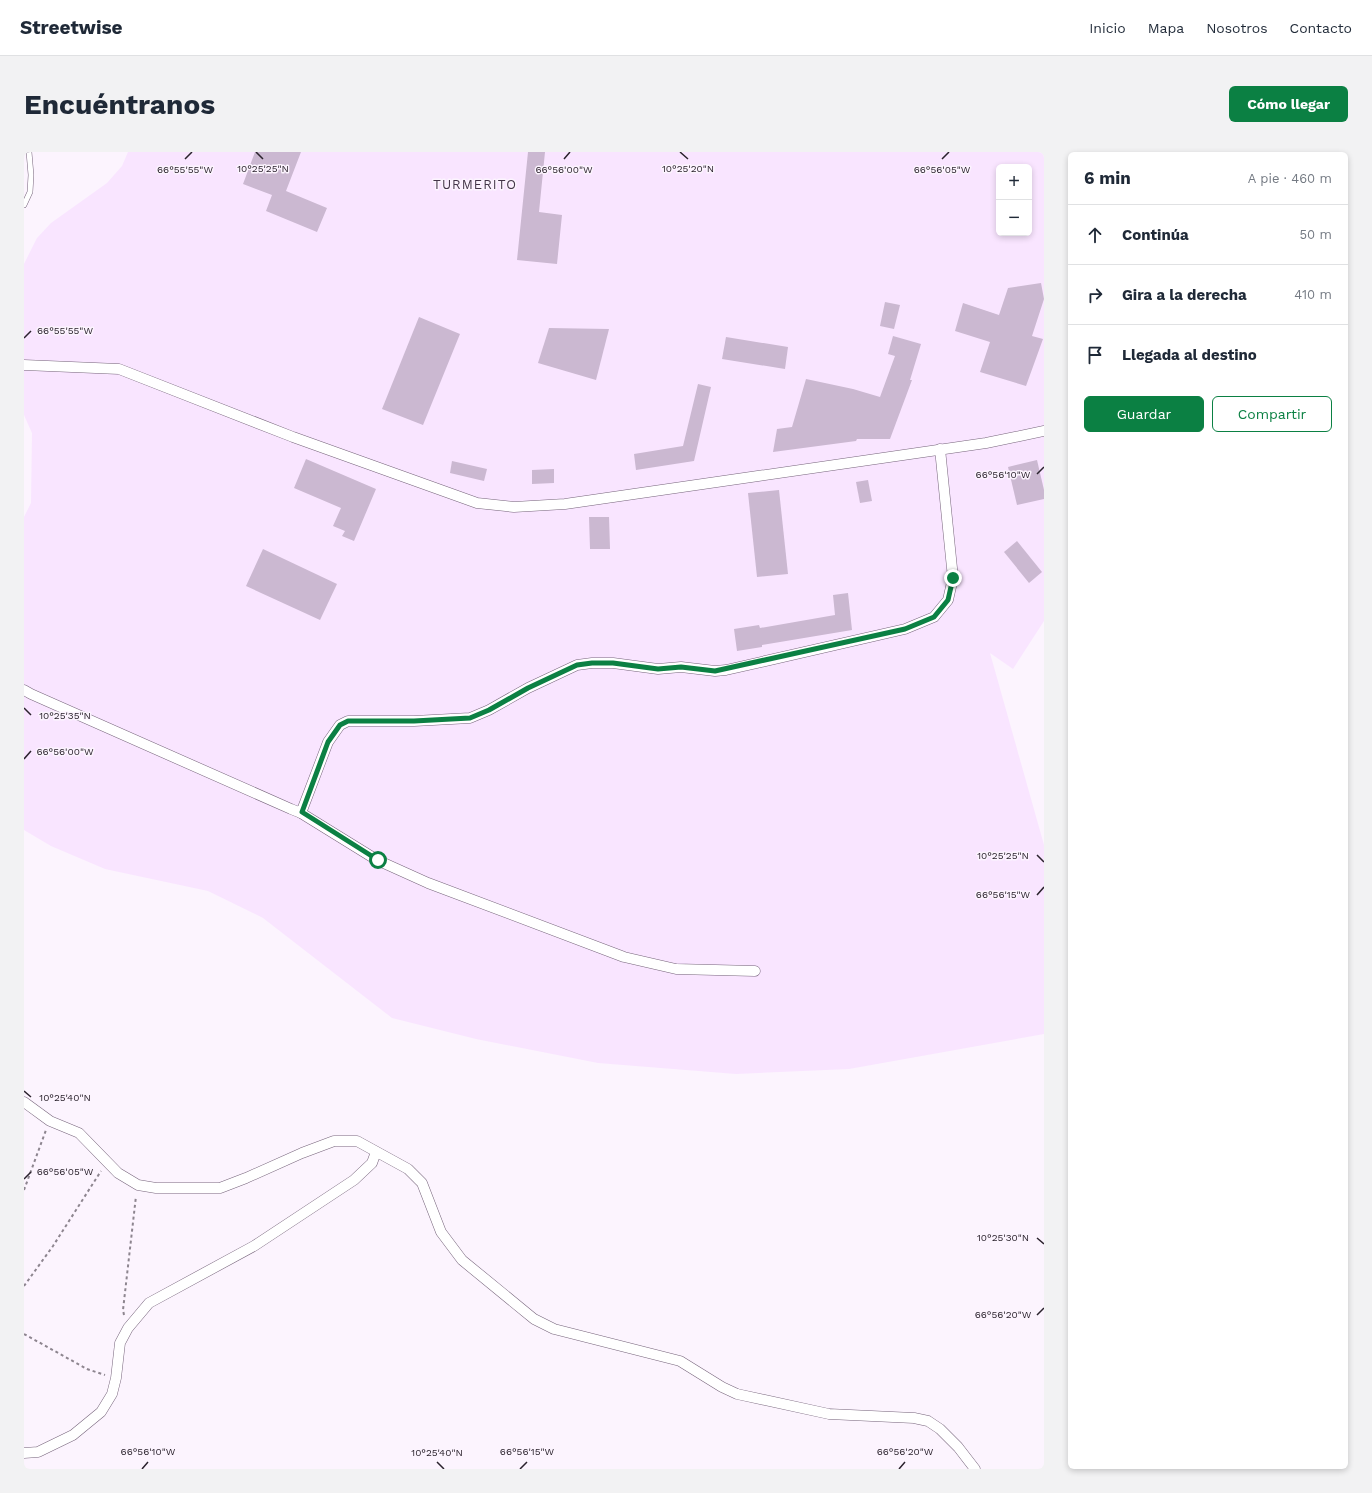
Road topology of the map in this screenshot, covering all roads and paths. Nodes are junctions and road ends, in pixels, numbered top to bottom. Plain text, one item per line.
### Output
1 (29, 152) edge
2 (24, 205) edge
3 (24, 365) edge
4 (1044, 431) edge
5 (940, 449) junction
6 (24, 690) edge
7 (302, 812) junction
8 (755, 971) dead end
9 (24, 1102) edge
10 (50, 1121) junction
11 (376, 1152) junction
12 (107, 1162) junction
13 (138, 1185) junction
14 (24, 1190) edge
15 (24, 1286) edge
16 (128, 1328) junction
17 (24, 1334) edge
18 (116, 1378) junction
19 (24, 1453) edge
20 (975, 1469) edge

1 - 2 lane
3 - 5 street
4 - 5 street
5 - 7 street
6 - 7 street
7 - 8 street
9 - 10 street
10 - 12 street
10 - 14 path
11 - 13 street
11 - 16 street
11 - 20 street
12 - 13 street
12 - 15 path
13 - 16 path
16 - 18 street
17 - 18 path
18 - 19 street

